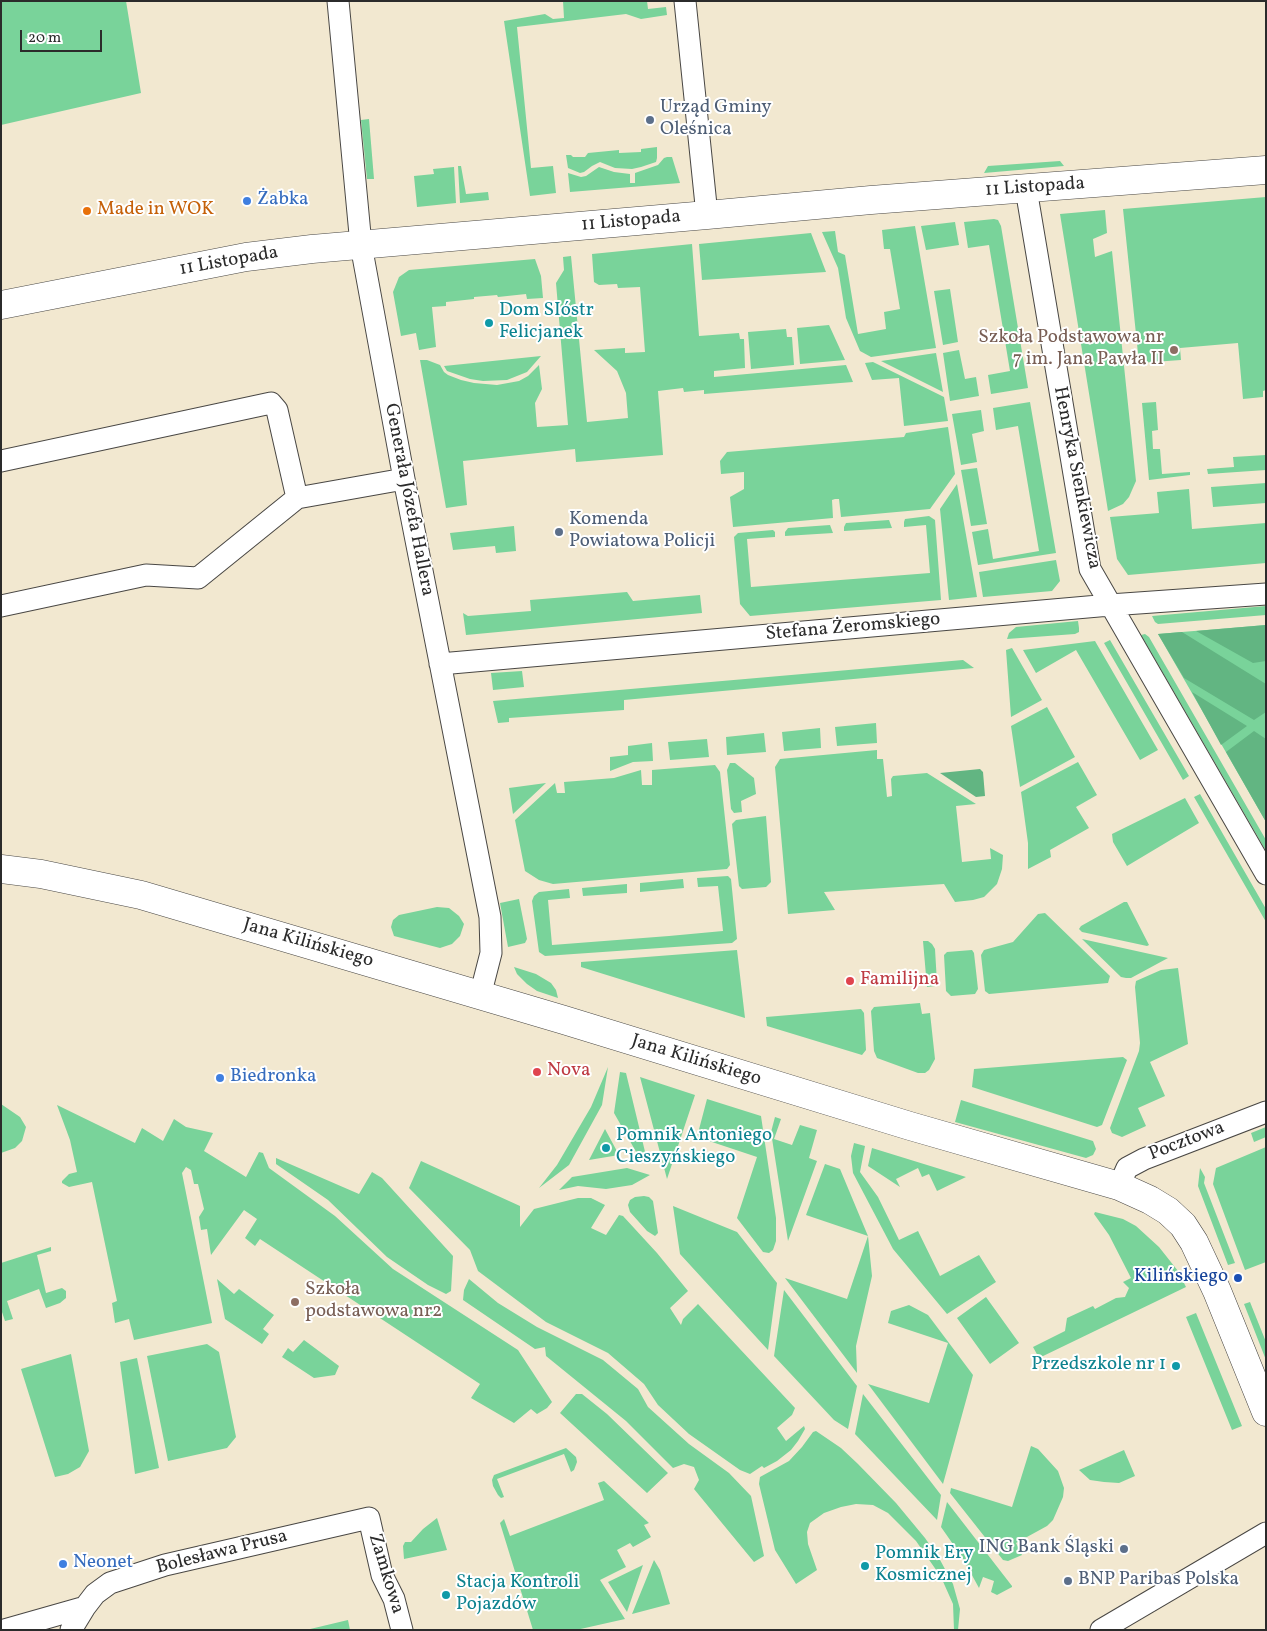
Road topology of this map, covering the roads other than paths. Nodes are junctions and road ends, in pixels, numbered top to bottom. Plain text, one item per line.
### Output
1 (338, 1) edge
2 (685, 1) edge
3 (1266, 170) edge
4 (1026, 189) junction
5 (707, 216) junction
6 (361, 244) junction
7 (1, 305) edge
8 (1, 461) edge
9 (404, 479) junction
10 (297, 498) junction
11 (1266, 594) edge
12 (1110, 605) junction
13 (1, 606) edge
14 (440, 664) junction
15 (1, 869) edge
16 (1266, 874) edge
17 (480, 996) junction
18 (1266, 1112) edge
19 (1119, 1186) junction
20 (1266, 1412) edge
21 (369, 1518) joint
22 (1266, 1533) edge
23 (85, 1607) junction
24 (8, 1623) edge
25 (71, 1630) edge
26 (402, 1630) edge
27 (1101, 1630) edge

1 - 6 street, Generała Józefa Hallera
2 - 5 street
3 - 4 street, 11 Listopada
4 - 5 street, 11 Listopada
4 - 12 street, Henryka Sienkiewicza
5 - 6 street, 11 Listopada
6 - 7 street, 11 Listopada
6 - 9 street, Generała Józefa Hallera
8 - 10 street
9 - 10 street
9 - 14 street, Generała Józefa Hallera
10 - 13 street
11 - 12 street, Stefana Żeromskiego
12 - 14 street, Stefana Żeromskiego
12 - 16 street, Henryka Sienkiewicza
14 - 17 street, Generała Józefa Hallera
15 - 17 street, Jana Kilińskiego
17 - 19 street, Jana Kilińskiego
18 - 19 street, Pocztowa
19 - 20 street, Jana Kilińskiego
21 - 23 street, Bolesława Prusa
21 - 26 street, Zamkowa
22 - 27 street
23 - 24 street
23 - 25 street, Bolesława Prusa

